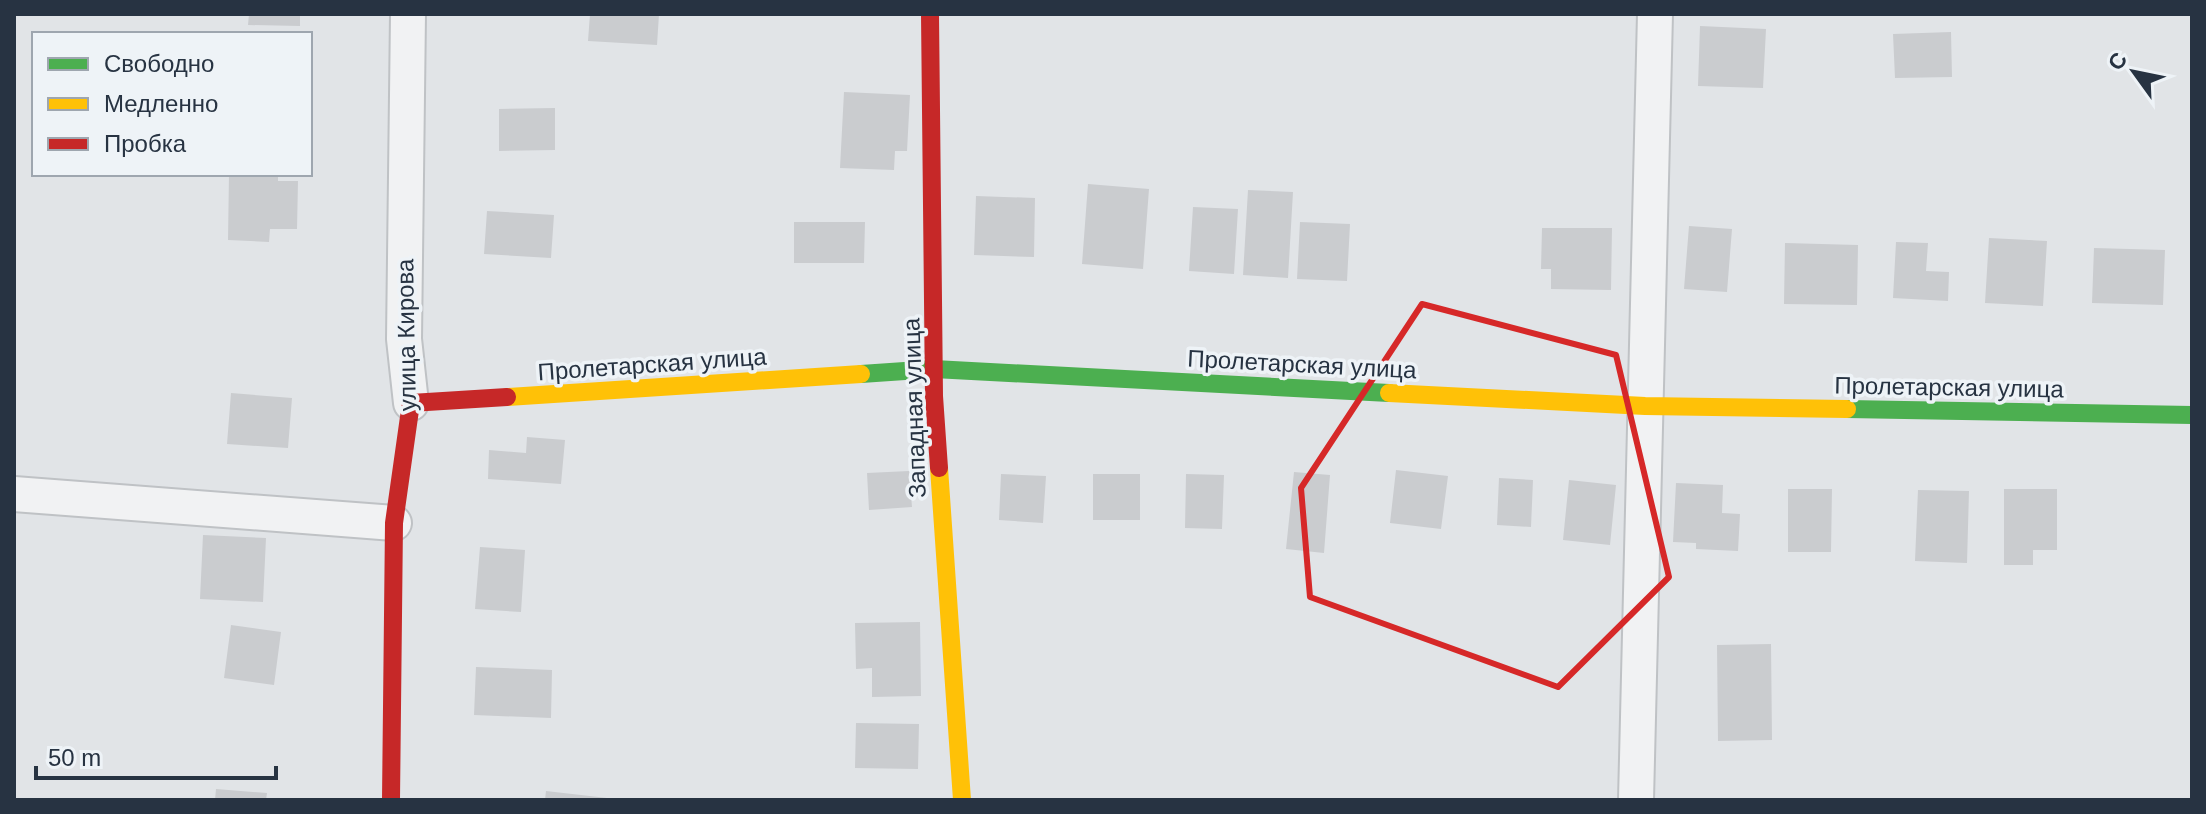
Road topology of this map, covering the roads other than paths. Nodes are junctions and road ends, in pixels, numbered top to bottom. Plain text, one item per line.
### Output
1 (408, 14) edge
2 (930, 14) edge
3 (1655, 14) edge
4 (934, 369) junction
5 (411, 403) junction
6 (1645, 406) junction
7 (2192, 415) edge
8 (14, 494) edge
9 (394, 523) junction
10 (391, 800) edge
11 (962, 800) edge
12 (1636, 800) edge

1 - 5 street, улица Кирова
2 - 4 street, Западная улица
3 - 6 street
4 - 5 street, Пролетарская улица
4 - 6 street, Пролетарская улица
4 - 11 street, Западная улица
5 - 9 street, улица Кирова
6 - 7 street, Пролетарская улица
6 - 12 street
8 - 9 street
9 - 10 street, улица Кирова

